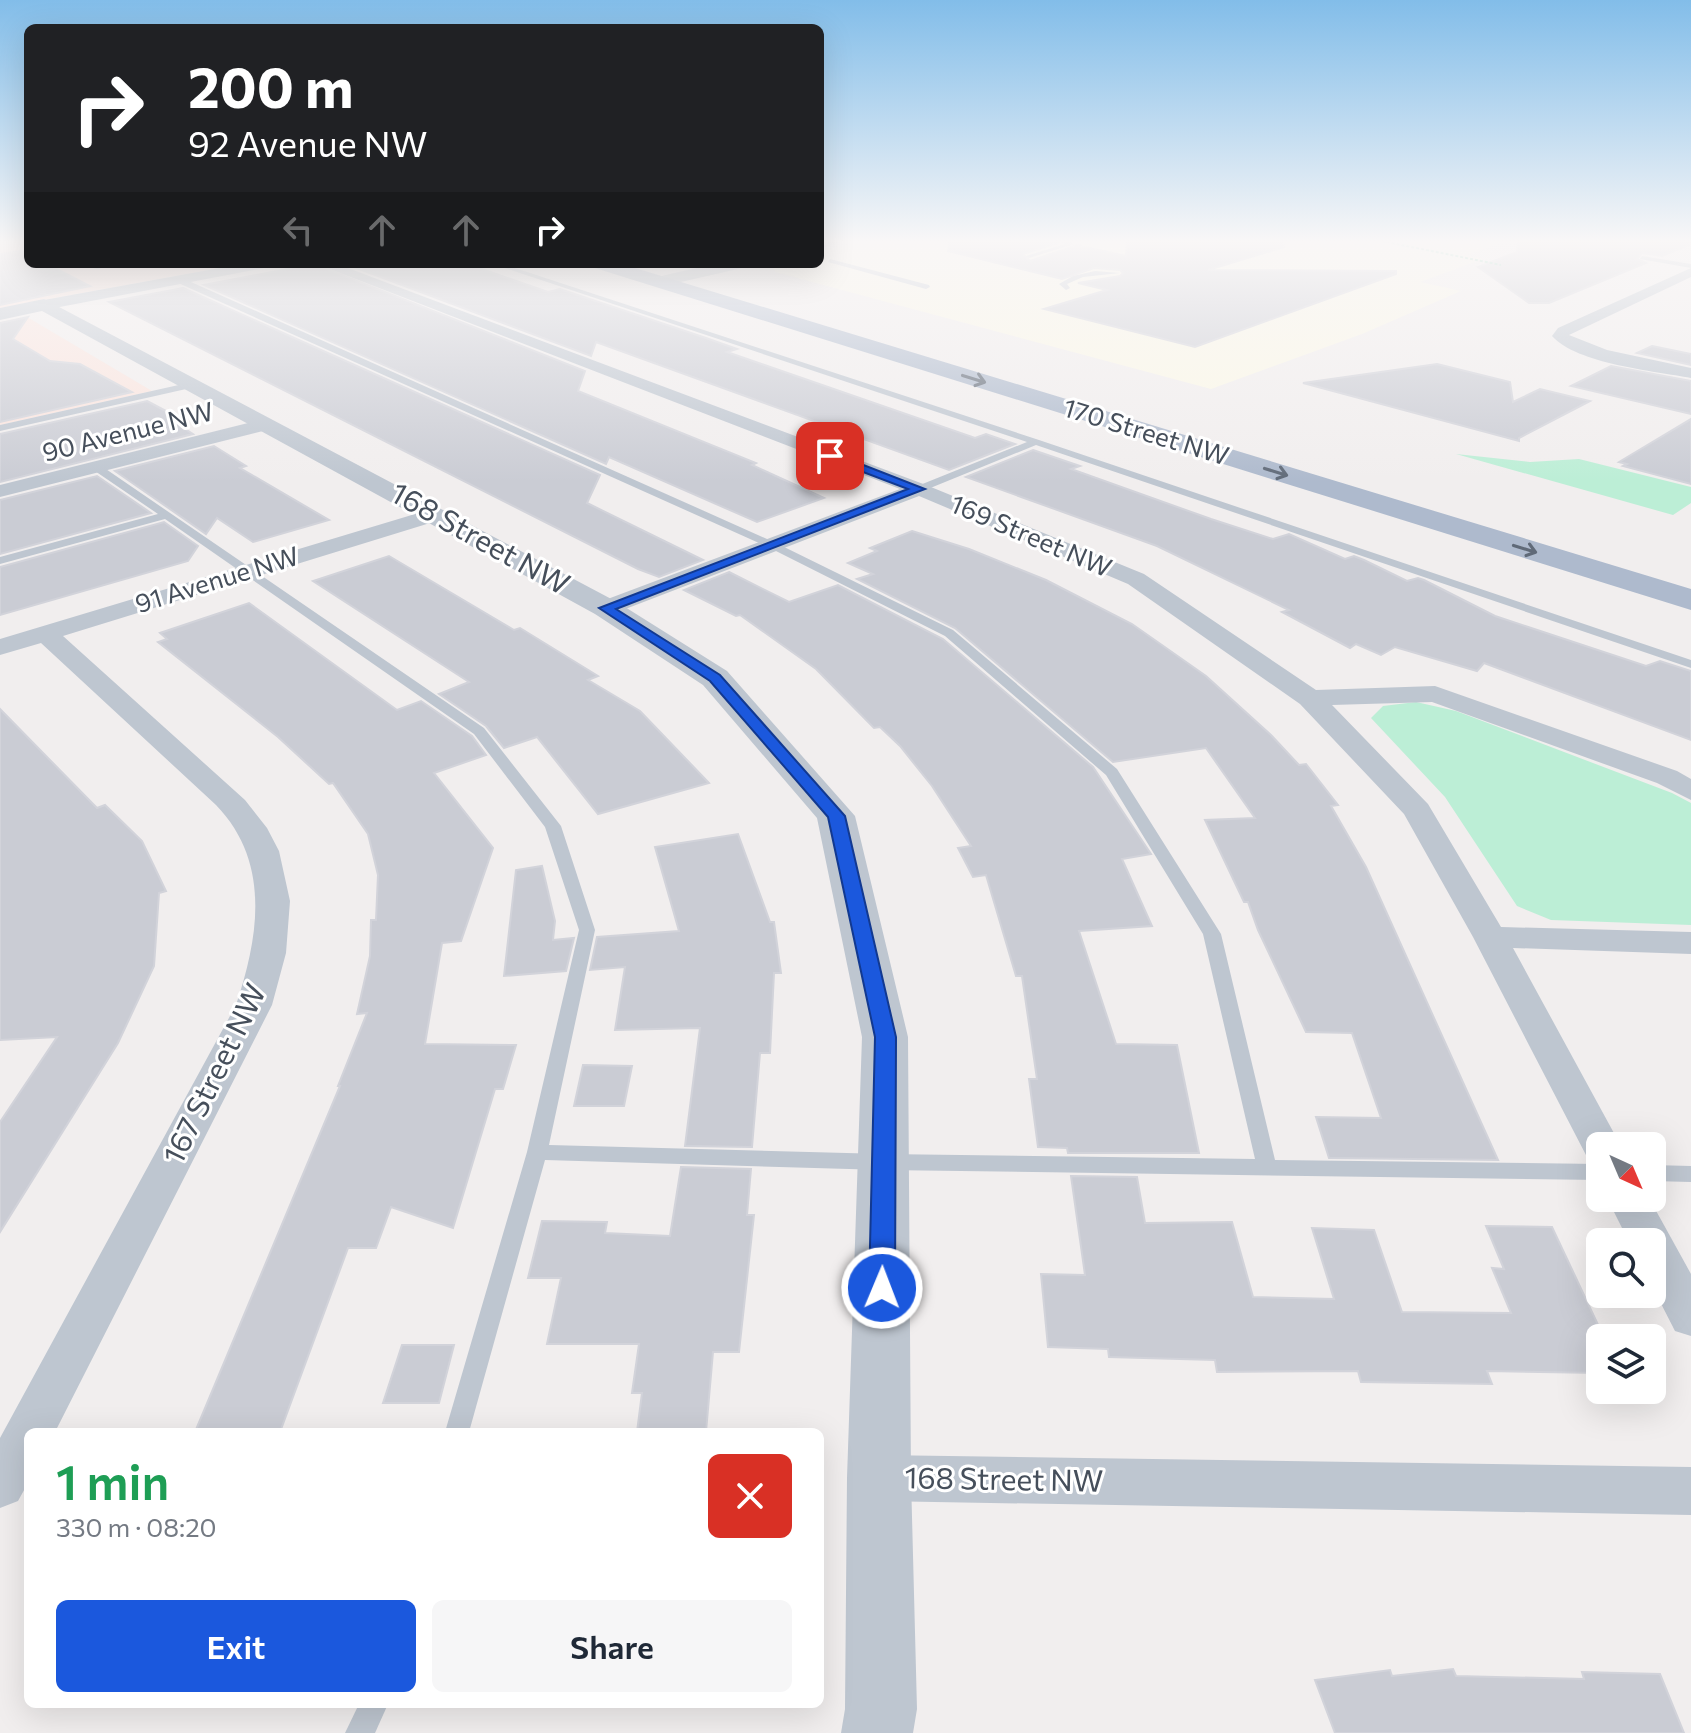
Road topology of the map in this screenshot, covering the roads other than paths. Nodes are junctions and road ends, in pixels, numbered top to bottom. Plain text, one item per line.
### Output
1 (72, 320) edge
2 (268, 320) edge
3 (472, 320) edge
4 (666, 320) edge
5 (828, 320) edge
6 (1587, 320) edge
7 (1691, 373) edge
8 (192, 385) junction
9 (1092, 392) dead end
10 (268, 424) junction
11 (0, 428) edge
12 (1036, 442) junction
13 (96, 467) junction
14 (919, 489) junction
15 (0, 491) edge
16 (435, 514) junction
17 (168, 515) junction
18 (1526, 521) dead end
19 (772, 545) junction
20 (0, 561) edge
21 (248, 571) junction
22 (1691, 600) edge
23 (606, 608) junction
24 (45, 633) junction
25 (0, 647) edge
26 (1691, 664) edge
27 (1310, 698) junction
28 (1691, 791) edge
29 (1490, 937) junction
30 (1691, 943) edge
31 (1594, 1132) edge
32 (537, 1152) junction
33 (884, 1162) junction
34 (1267, 1167) junction
35 (1586, 1172) edge
36 (1666, 1173) edge
37 (1691, 1174) edge
38 (1666, 1270) edge
39 (1691, 1317) edge
40 (32, 1428) edge
41 (458, 1428) edge
42 (24, 1443) edge
43 (879, 1478) junction
44 (0, 1484) edge
45 (1691, 1491) edge
46 (372, 1708) edge
47 (360, 1733) edge
48 (877, 1733) edge

1 - 8 street, 168 Street NW
2 - 19 lane
3 - 14 street, 169 Street NW
4 - 12 lane
5 -> 22 main road, 170 Street NW
6 - 7 street
8 - 10 street, 168 Street NW
8 - 11 lane
9 - 18 main road, 170 Street NW
10 - 13 street, 90 Avenue NW
10 - 16 street, 168 Street NW
12 - 14 lane
12 - 26 lane
13 - 15 street, 90 Avenue NW
13 - 17 lane
14 - 19 street
14 - 27 street, 169 Street NW
16 - 21 street, 91 Avenue NW
16 - 23 street, 168 Street NW
17 - 20 lane
17 - 21 lane
19 - 23 street
19 - 34 lane
21 - 24 street, 91 Avenue NW
21 - 32 lane
23 - 33 street, 168 Street NW
24 - 25 street, 91 Avenue NW
24 - 40 street, 167 Street NW
27 - 28 street
27 - 29 street, 169 Street NW
29 - 30 street
29 - 31 street, 169 Street NW
32 - 33 lane
32 - 41 lane
33 - 34 lane
33 - 43 street, 168 Street NW
34 - 35 lane
36 - 37 lane
38 - 39 street
42 - 44 street, 167 Street NW
43 - 45 street, 168 Street NW
43 - 48 street
46 - 47 lane

